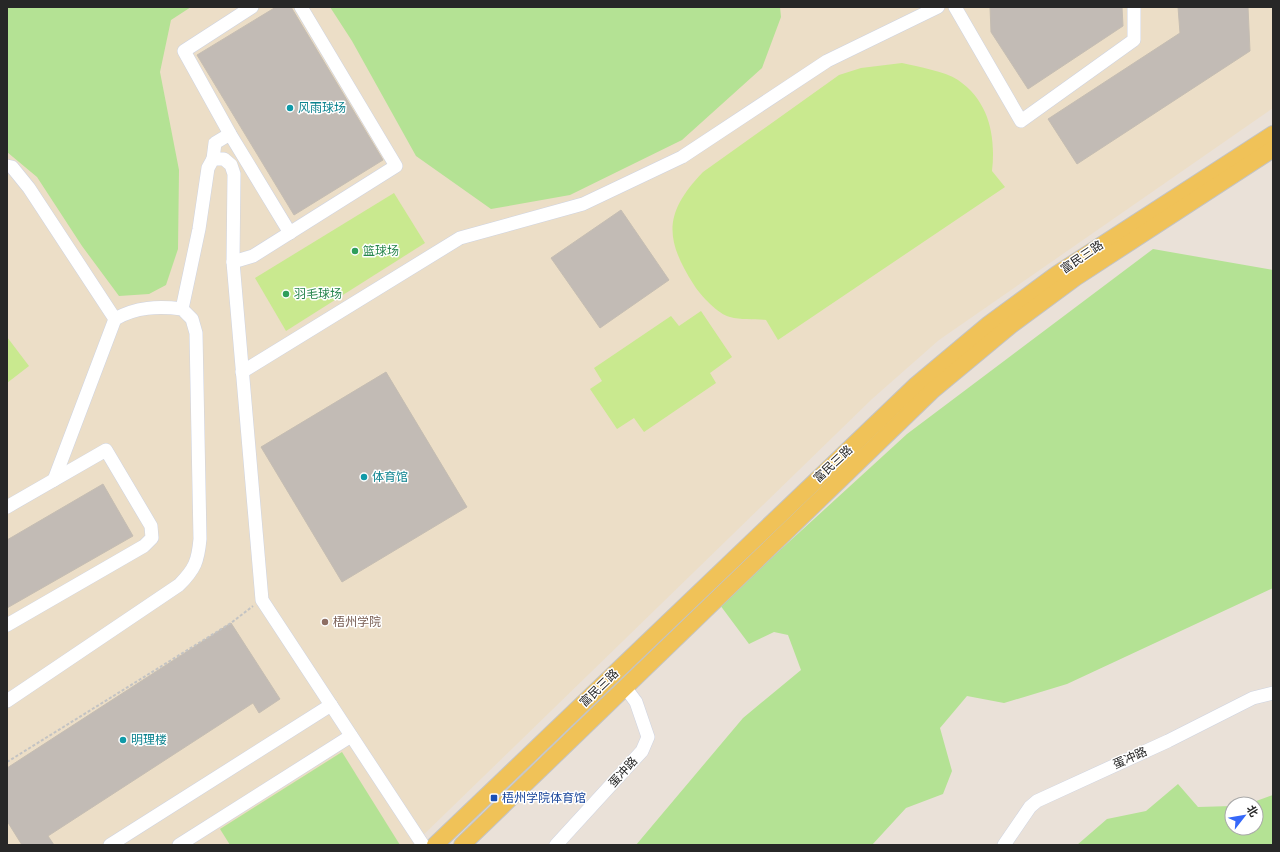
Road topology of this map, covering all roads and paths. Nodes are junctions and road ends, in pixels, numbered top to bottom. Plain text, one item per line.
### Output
1 (252, 7) edge
2 (301, 7) edge
3 (938, 7) edge
4 (955, 7) edge
5 (1134, 7) edge
6 (230, 134) junction
7 (1273, 134) edge
8 (1273, 149) edge
9 (213, 159) junction
10 (7, 166) edge
11 (290, 232) junction
12 (233, 262) junction
13 (182, 309) junction
14 (115, 319) junction
15 (242, 372) junction
16 (54, 480) junction
17 (7, 507) edge
18 (262, 600) junction
19 (7, 625) edge
20 (625, 687) junction
21 (1273, 693) edge
22 (7, 701) edge
23 (331, 705) junction
24 (351, 736) junction
25 (7, 762) edge
26 (110, 845) edge
27 (179, 845) edge
28 (423, 845) edge
29 (435, 845) edge
30 (462, 845) edge
31 (556, 845) edge
32 (1004, 845) edge

1 - 6 lane
2 - 11 lane
3 - 15 lane
4 - 5 lane
6 - 9 lane
6 - 11 lane
7 - 29 main road, 富民三路
8 - 20 main road, 富民三路
9 - 12 lane
9 - 13 lane
10 - 14 lane
11 - 12 lane
12 - 15 lane
13 - 14 lane
13 - 22 lane
14 - 16 lane
15 - 18 lane
16 - 17 lane
16 - 19 lane
18 - 23 lane
18 - 25 path
20 - 30 main road, 富民三路
20 - 31 lane, 蛋冲路
21 - 32 lane, 蛋冲路
23 - 24 lane
23 - 26 lane
24 - 27 lane
24 - 28 lane

